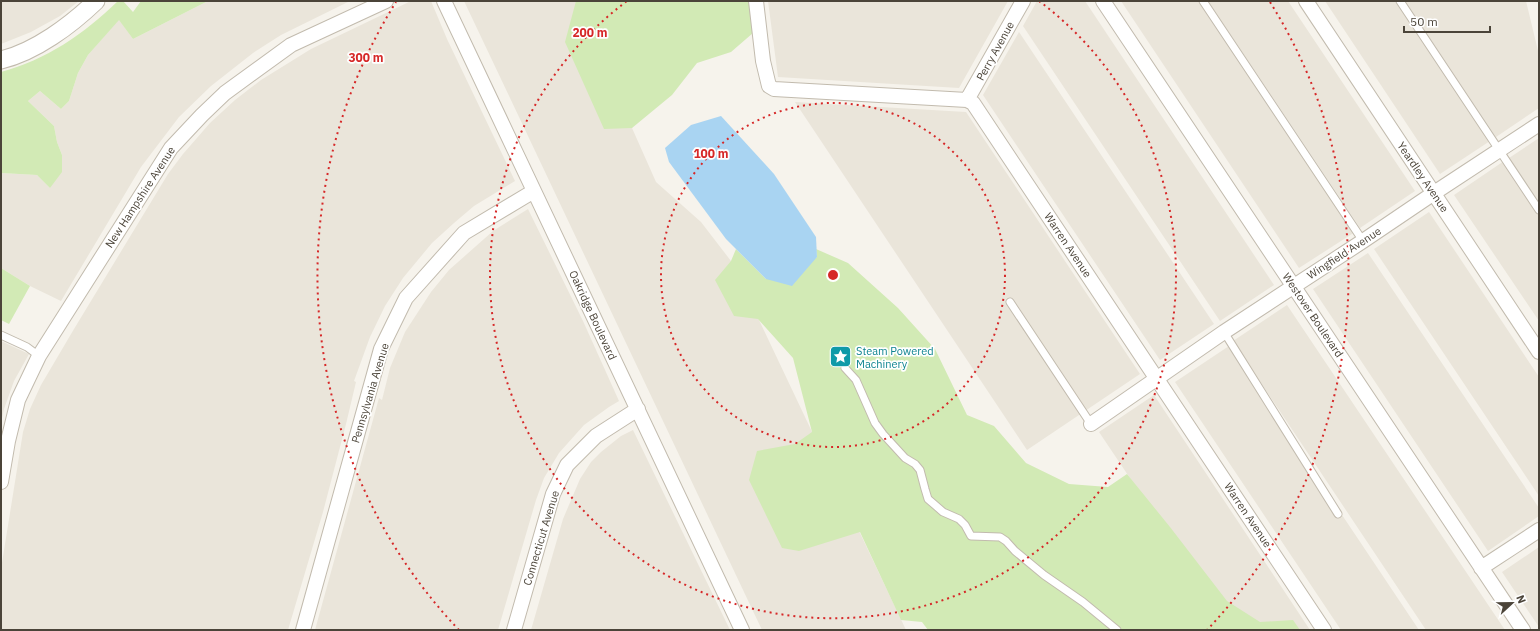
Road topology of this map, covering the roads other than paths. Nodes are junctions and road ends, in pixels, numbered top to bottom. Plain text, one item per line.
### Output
1 (96, 1) edge
2 (386, 1) edge
3 (444, 1) edge
4 (756, 1) edge
5 (1023, 1) edge
6 (1103, 1) edge
7 (1203, 1) edge
8 (1306, 1) edge
9 (1400, 1) edge
10 (1, 60) edge
11 (967, 100) junction
12 (1539, 124) edge
13 (1499, 151) junction
14 (534, 191) junction
15 (1434, 193) junction
16 (1539, 210) edge
17 (1364, 241) junction
18 (1294, 286) junction
19 (1010, 302) dead end
20 (1224, 332) junction
21 (1, 335) edge
22 (1539, 352) edge
23 (39, 356) junction
24 (845, 368) dead end
25 (1156, 378) junction
26 (638, 409) junction
27 (1091, 424) joint
28 (4, 440) edge
29 (1, 482) edge
30 (1338, 514) dead end
31 (1539, 530) edge
32 (1481, 568) junction
33 (303, 630) edge
34 (514, 630) edge
35 (742, 630) edge
36 (1117, 630) edge
37 (1324, 630) edge
38 (1523, 630) edge

1 - 10 street
2 - 23 street, New Hampshire Avenue
3 - 14 street, Oakridge Boulevard
4 - 11 street
5 - 11 street, Perry Avenue
6 - 18 street, Westover Boulevard
7 - 17 lane
8 - 15 street, Yeardley Avenue
9 - 13 lane
11 - 25 street, Warren Avenue
12 - 13 street, Wingfield Avenue
13 - 15 street, Wingfield Avenue
13 - 16 lane
14 - 26 street, Oakridge Boulevard
14 - 33 street, Pennsylvania Avenue
15 - 17 street, Wingfield Avenue
15 - 22 street, Yeardley Avenue
17 - 18 street, Wingfield Avenue
18 - 20 street, Wingfield Avenue
18 - 32 street, Westover Boulevard
19 - 27 lane
20 - 25 street, Wingfield Avenue
20 - 30 lane
21 - 23 lane
23 - 28 street, New Hampshire Avenue
24 - 36 lane
25 - 27 street, Wingfield Avenue
25 - 37 street, Warren Avenue
26 - 34 street, Connecticut Avenue
26 - 35 street, Oakridge Boulevard
28 - 29 street, New Hampshire Avenue
31 - 32 street
32 - 38 street, Westover Boulevard

